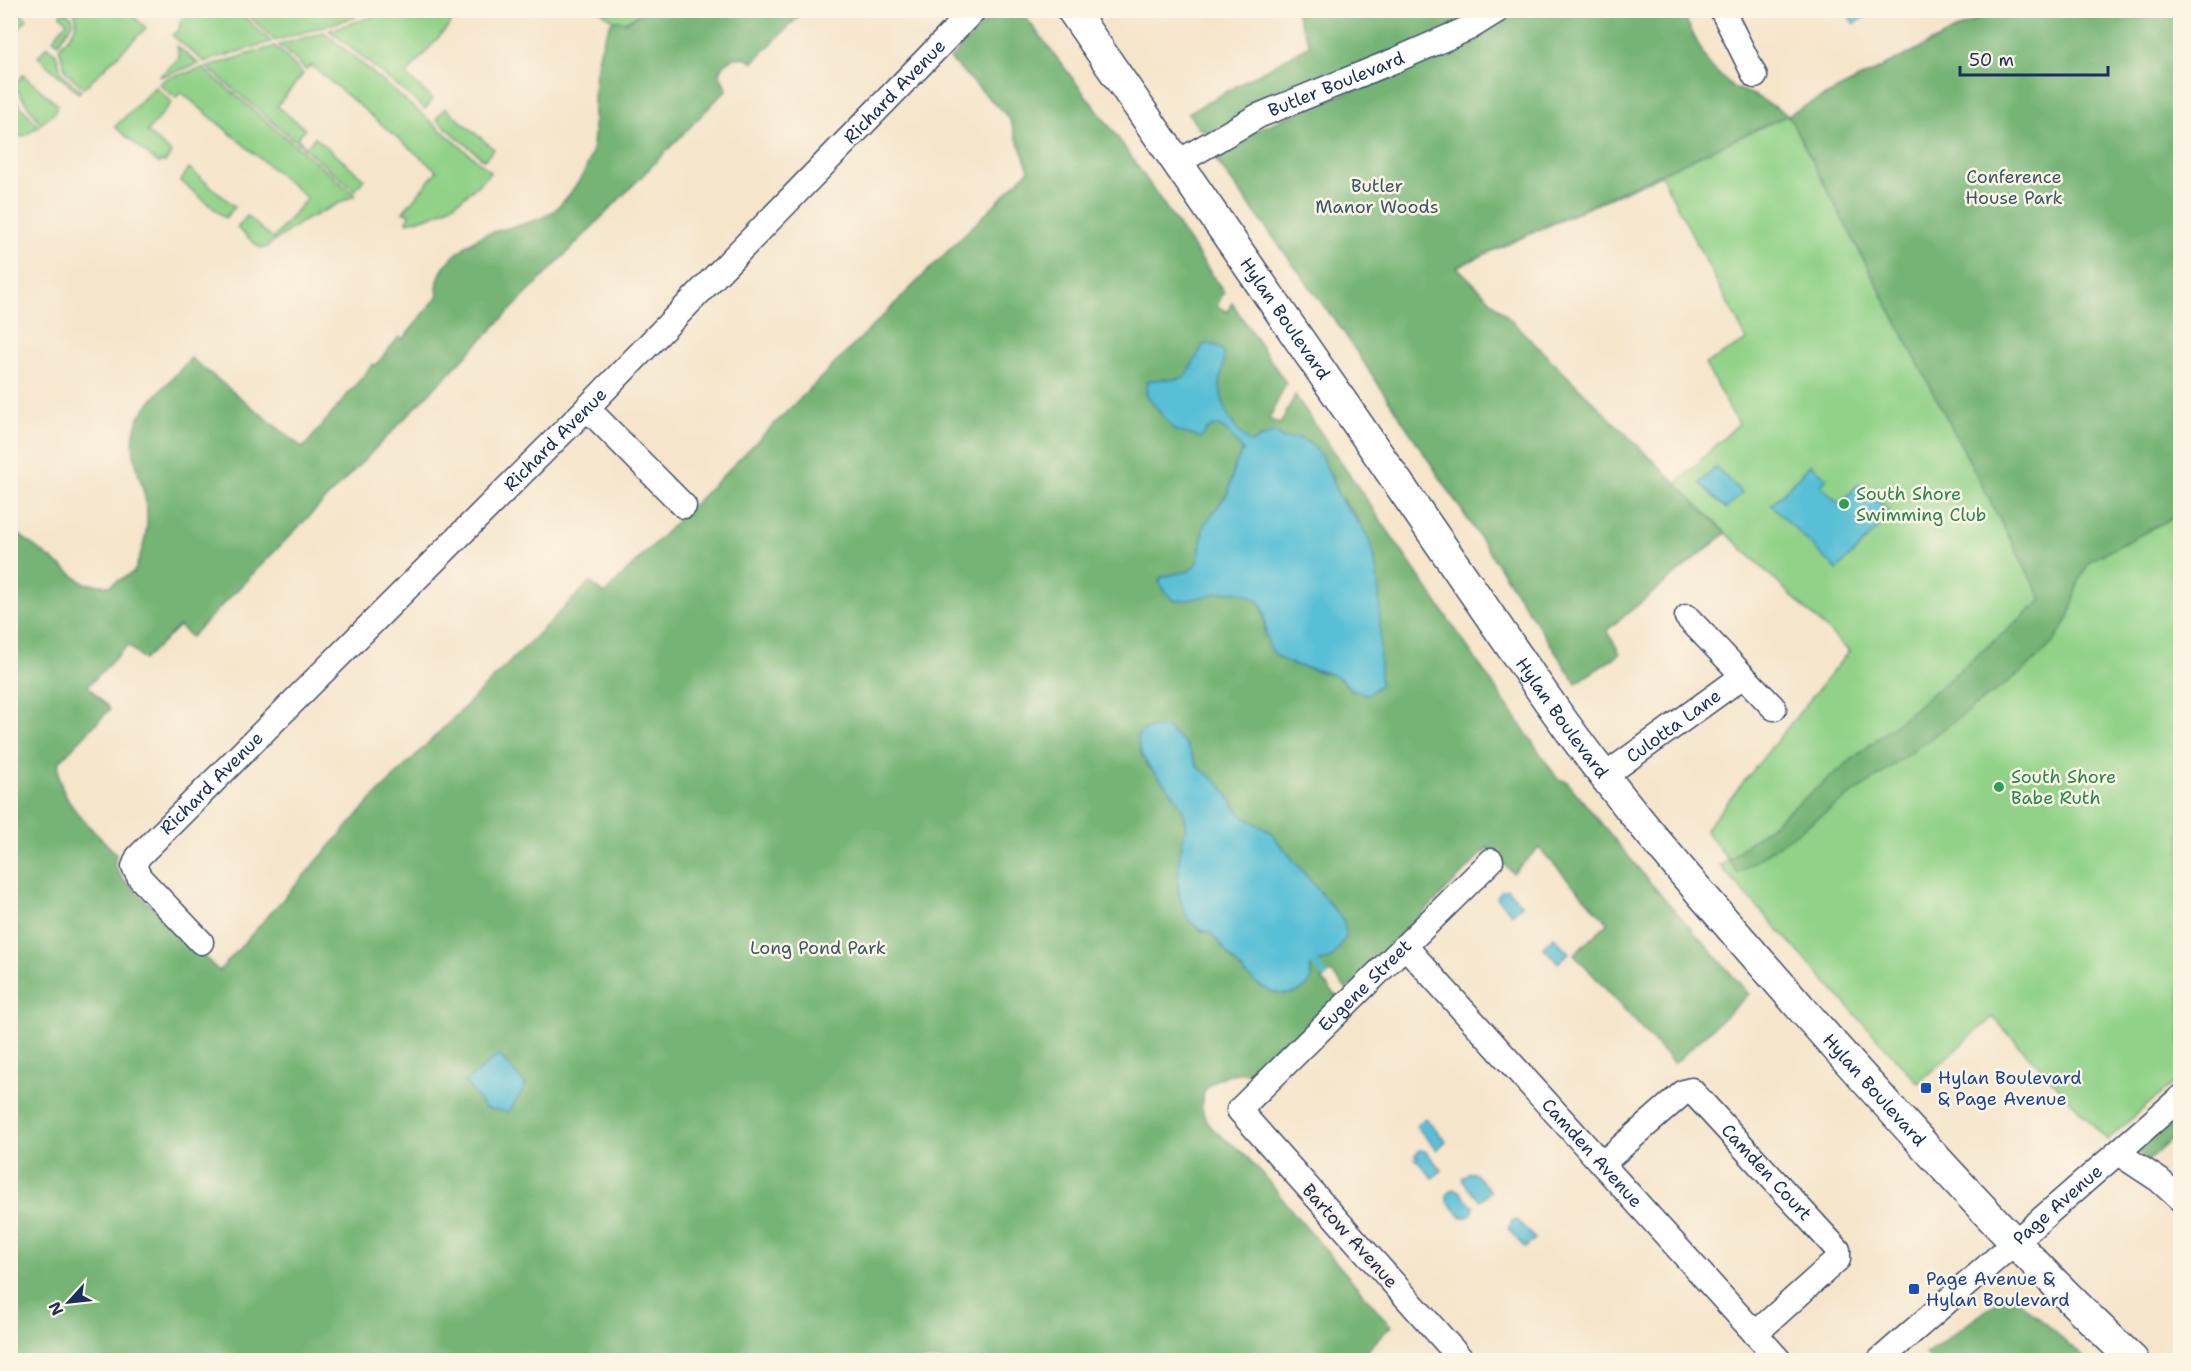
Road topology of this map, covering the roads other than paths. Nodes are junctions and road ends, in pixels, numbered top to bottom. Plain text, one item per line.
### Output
1 (975, 10) edge
2 (1072, 10) edge
3 (1498, 10) edge
4 (1722, 10) edge
5 (1755, 76) dead end
6 (1178, 163) junction
7 (587, 408) junction
8 (684, 506) dead end
9 (1687, 617) dead end
10 (1743, 676) junction
11 (1774, 708) dead end
12 (1603, 777) junction
13 (1491, 861) dead end
14 (201, 942) dead end
15 (1405, 946) junction
16 (2181, 1098) edge
17 (1239, 1110) joint
18 (2118, 1153) junction
19 (1602, 1164) junction
20 (2181, 1199) edge
21 (2014, 1244) junction
22 (1755, 1334) junction
23 (1462, 1360) edge
24 (1779, 1360) edge
25 (1880, 1360) edge
26 (2133, 1360) edge

1 - 7 street, Richard Avenue
2 - 6 main road, Hylan Boulevard
3 - 6 street, Butler Boulevard
4 - 5 street
6 - 12 main road, Hylan Boulevard
7 - 8 street
7 - 14 street, Richard Avenue
9 - 10 street
10 - 11 street
10 - 12 street, Culotta Lane
12 - 21 main road, Hylan Boulevard
13 - 15 street, Eugene Street
15 - 17 street, Eugene Street
15 - 19 street, Camden Avenue
16 - 18 street, Page Avenue
17 - 23 street, Bartow Avenue
18 - 20 street
18 - 21 street, Page Avenue
19 - 22 street, Camden Avenue
19 - 22 street, Camden Court
21 - 25 street, Page Avenue
21 - 26 main road, Hylan Boulevard
22 - 24 street, Camden Avenue

